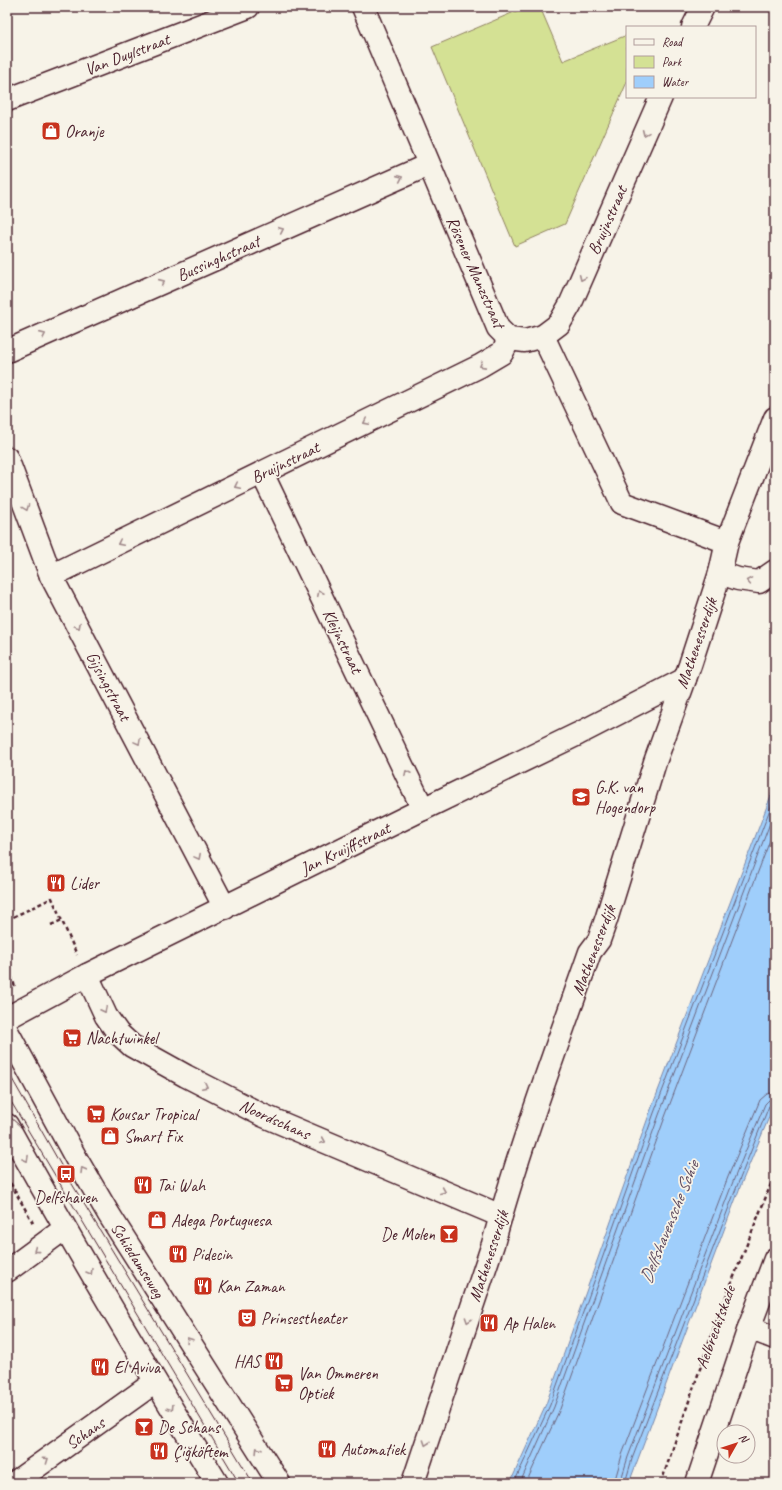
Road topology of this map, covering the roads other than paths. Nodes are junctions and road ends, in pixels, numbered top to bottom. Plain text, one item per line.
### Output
1 (248, 7) edge
2 (363, 7) edge
3 (703, 7) edge
4 (694, 26) edge
5 (661, 98) edge
6 (7, 100) edge
7 (428, 165) junction
8 (543, 336) junction
9 (509, 339) junction
10 (7, 350) edge
11 (775, 418) edge
12 (7, 458) edge
13 (262, 473) junction
14 (727, 542) junction
15 (775, 571) edge
16 (720, 572) junction
17 (51, 576) junction
18 (685, 679) junction
19 (423, 809) junction
20 (225, 908) junction
21 (87, 975) junction
22 (7, 1018) edge
23 (7, 1031) edge
24 (7, 1125) edge
25 (501, 1216) junction
26 (64, 1229) junction
27 (775, 1259) edge
28 (7, 1271) edge
29 (749, 1328) junction
30 (775, 1338) edge
31 (155, 1382) junction
32 (14, 1483) edge
33 (217, 1483) edge
34 (279, 1483) edge
35 (413, 1483) edge
36 (697, 1483) edge

1 - 6 street, Van Duylstraat
2 - 7 street, Rösener Manzstraat
3 - 4 street
5 -> 8 street, Bruijnstraat
7 - 9 street, Rösener Manzstraat
10 -> 7 street, Bussinghstraat
8 - 9 street, Rösener Manzstraat
8 - 14 street
9 -> 13 street, Bruijnstraat
11 - 14 street, Mathenesserdijk
12 -> 17 street, Gijsingstraat
13 -> 17 street, Bruijnstraat
19 -> 13 street, Kleijnstraat
14 - 16 street, Mathenesserdijk
15 -> 16 street
16 - 18 street, Mathenesserdijk
17 -> 20 street, Gijsingstraat
18 - 19 street, Jan Kruijffstraat
18 - 25 street, Mathenesserdijk
19 - 20 street, Jan Kruijffstraat
20 - 21 street, Jan Kruijffstraat
21 - 22 street, Jan Kruijffstraat
21 -> 25 street, Noordschans
34 -> 23 street, Schiedamseweg
24 -> 26 street
25 -> 35 street, Mathenesserdijk
26 -> 28 street
26 -> 31 street
27 - 29 street, Aelbrechtskade
29 - 30 street
29 - 36 street, Aelbrechtskade
32 -> 31 street, Schans
31 -> 33 street

